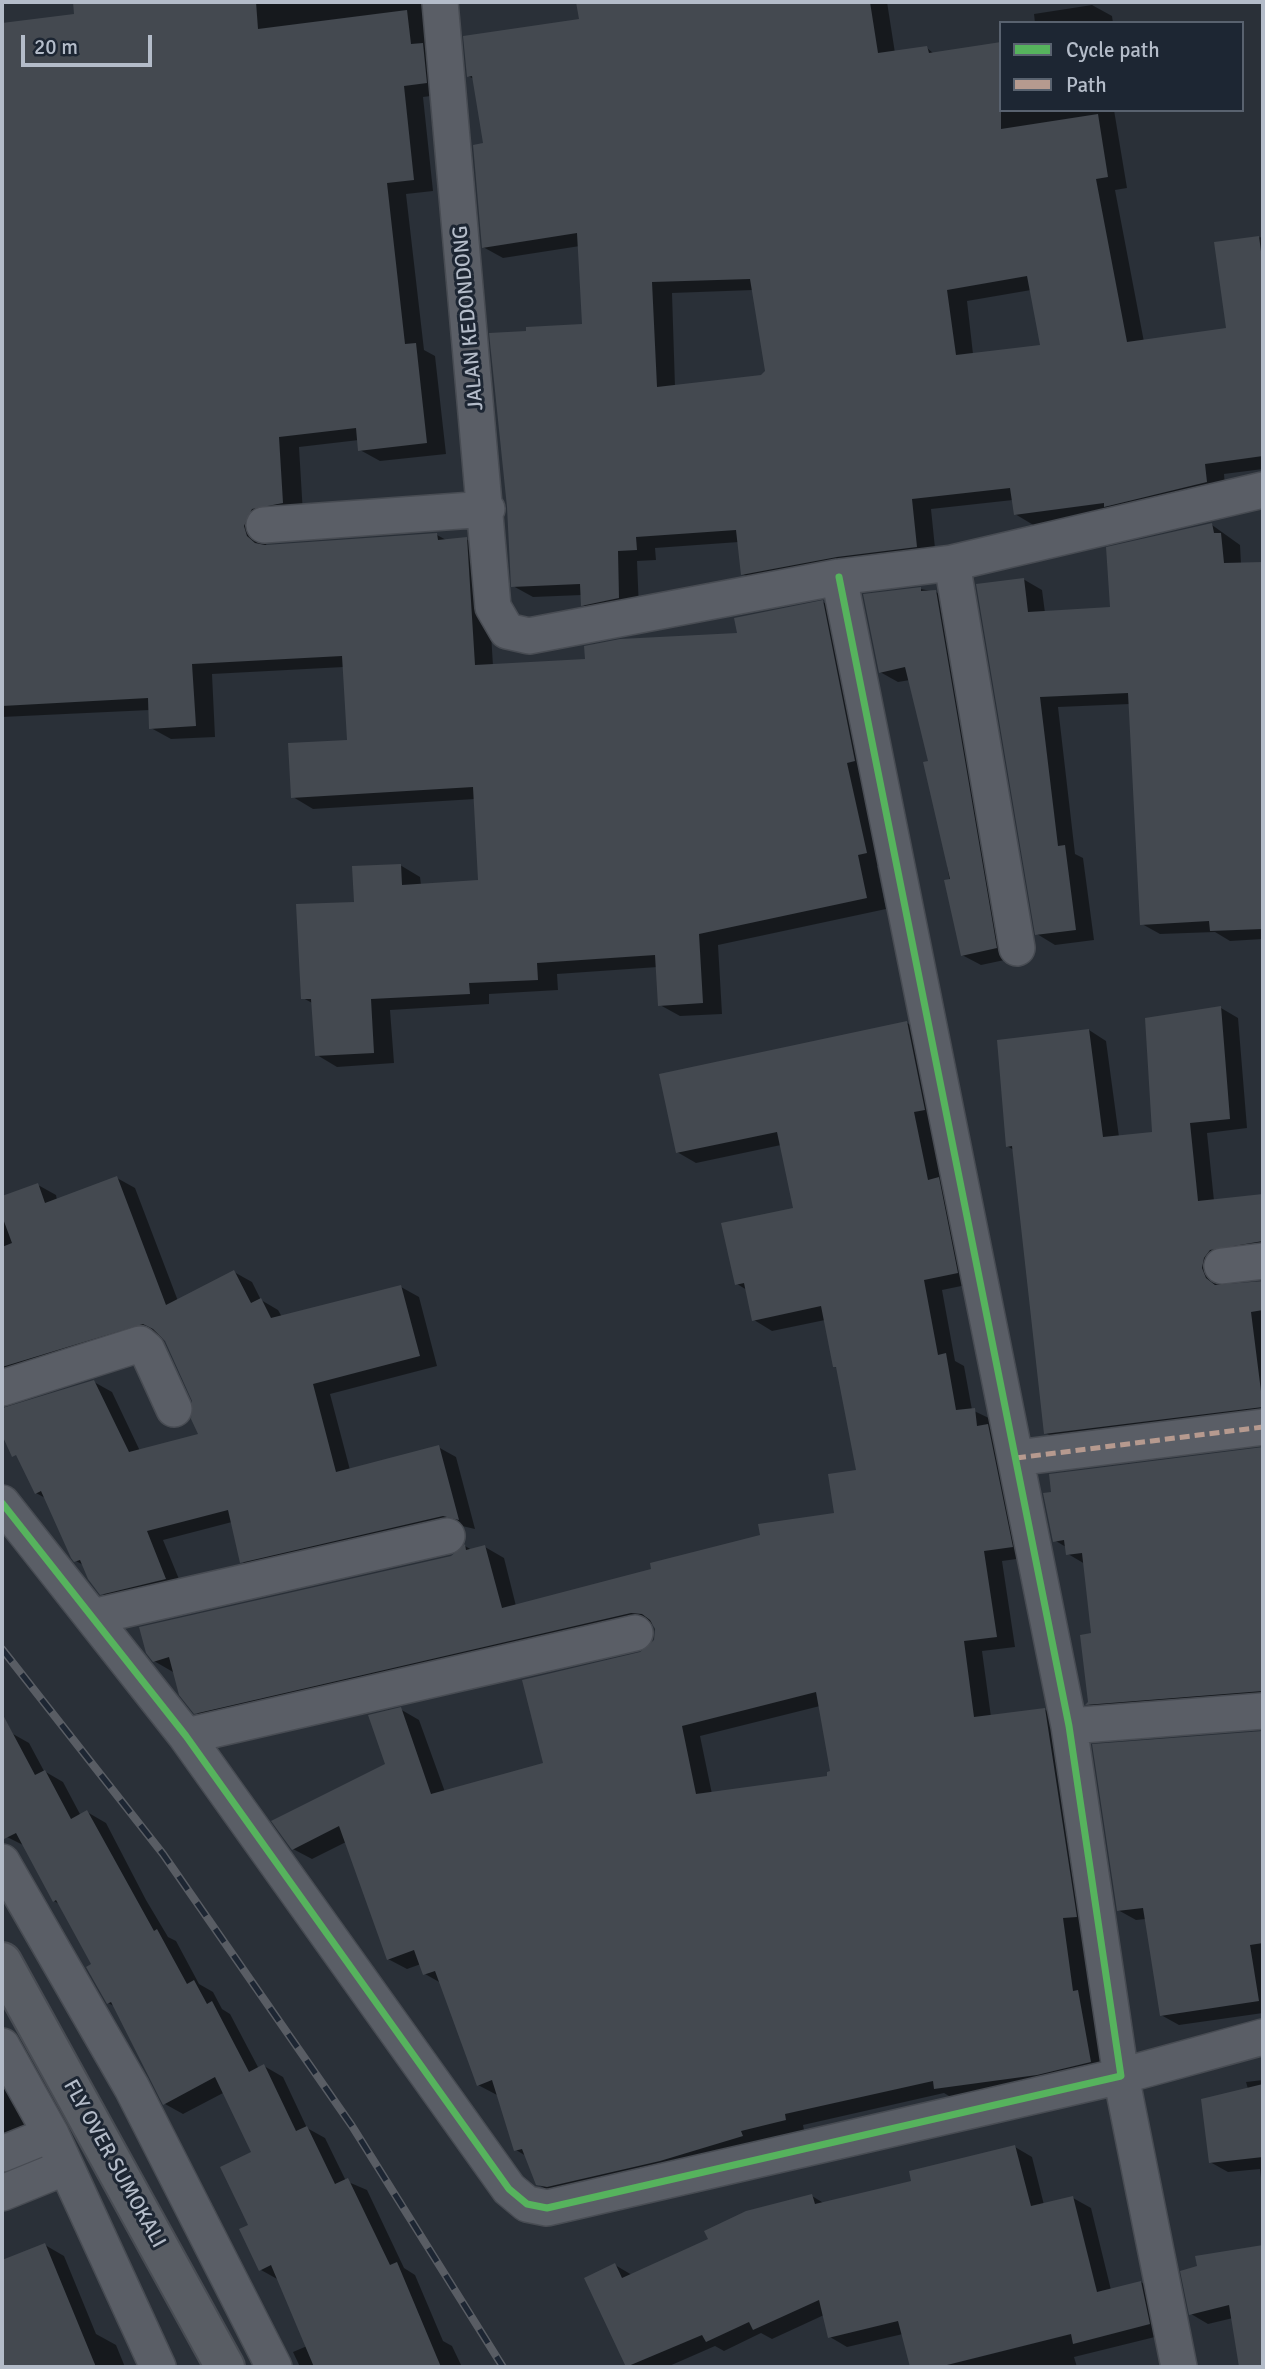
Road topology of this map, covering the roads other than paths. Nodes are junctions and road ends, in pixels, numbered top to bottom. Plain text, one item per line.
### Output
1 (440, 2) edge
2 (1263, 490) edge
3 (486, 509) junction
4 (264, 525) dead end
5 (952, 563) junction
6 (839, 577) junction
7 (1017, 948) dead end
8 (1263, 1261) edge
9 (1222, 1266) dead end
10 (2, 1388) edge
11 (174, 1409) dead end
12 (1263, 1427) edge
13 (1016, 1458) junction
14 (2, 1503) edge
15 (447, 1536) dead end
16 (92, 1617) junction
17 (635, 1633) dead end
18 (1263, 1711) edge
19 (1069, 1726) junction
20 (186, 1736) junction
21 (2, 1861) edge
22 (2, 1962) edge
23 (1263, 2037) edge
24 (2, 2046) edge
25 (1121, 2076) junction
26 (51, 2134) junction
27 (2, 2154) edge
28 (66, 2167) junction
29 (2, 2193) edge
30 (158, 2367) edge
31 (225, 2367) edge
32 (274, 2367) edge
33 (1179, 2367) edge

1 - 3 street, JALAN KEDONDONG
2 - 5 street
3 - 4 street
3 - 6 street, JALAN KEDONDONG
5 - 6 street
5 - 7 street
6 - 13 street
8 - 9 street
10 - 11 street
12 - 13 street
13 - 19 street
14 - 16 street
15 - 16 street
16 - 20 street
17 - 20 street
18 - 19 street
19 - 25 street
20 - 25 street
21 - 32 street
22 - 31 main road, FLY OVER SUMOKALI
23 - 25 street
24 - 26 street
25 - 33 street
26 - 27 street
26 - 28 street
28 - 29 street
28 - 30 street

